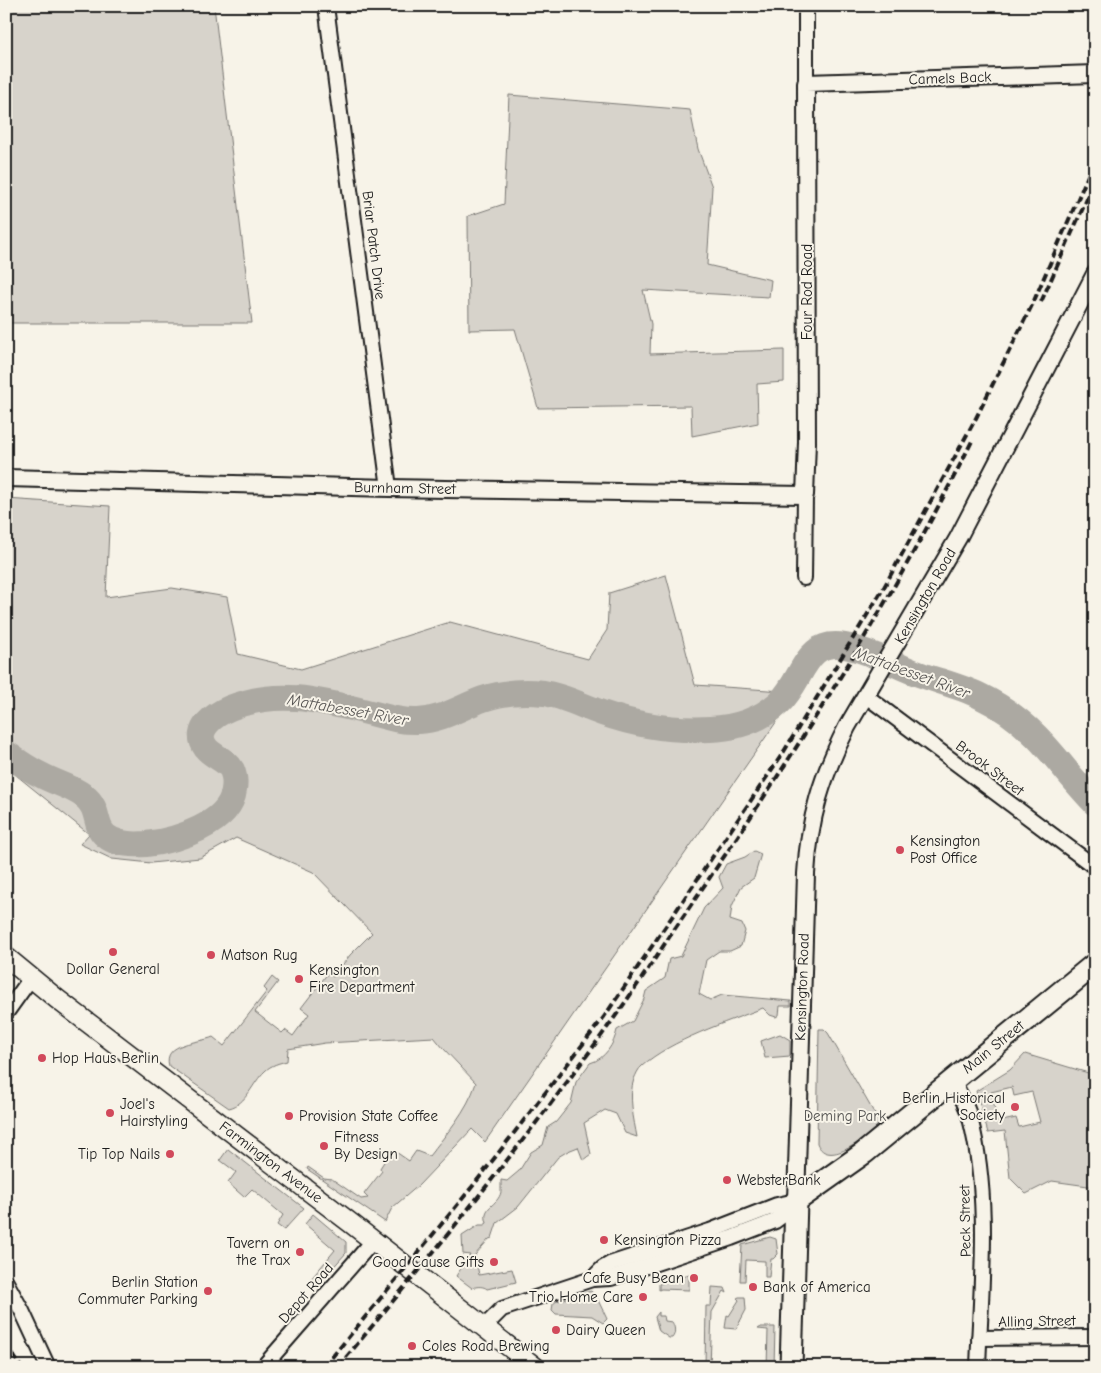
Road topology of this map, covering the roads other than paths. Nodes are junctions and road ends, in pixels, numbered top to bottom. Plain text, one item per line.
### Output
1 (326, 6) edge
2 (806, 6) edge
3 (1095, 74) edge
4 (806, 83) junction
5 (1095, 274) edge
6 (6, 478) edge
7 (389, 488) junction
8 (805, 495) junction
9 (804, 578) dead end
10 (866, 696) junction
11 (1095, 867) edge
12 (6, 957) edge
13 (1095, 964) edge
14 (31, 978) junction
15 (6, 1013) edge
16 (953, 1080) junction
17 (796, 1201) junction
18 (726, 1225) junction
19 (731, 1238) junction
20 (373, 1241) junction
21 (666, 1253) junction
22 (6, 1282) edge
23 (484, 1327) junction
24 (1095, 1336) edge
25 (979, 1338) junction
26 (48, 1367) edge
27 (263, 1367) edge
28 (535, 1367) edge
29 (791, 1367) edge
30 (978, 1367) edge

1 - 7 street, Briar Patch Drive
2 - 4 street, Four Rod Road
3 - 4 street, Camels Back
4 - 8 street, Four Rod Road
5 - 10 street, Kensington Road
6 - 7 street, Burnham Street
7 - 8 street, Burnham Street
8 - 9 street, Four Rod Road
10 - 11 street, Brook Street
10 - 17 street, Kensington Road
12 - 14 main road, Farmington Avenue
13 - 16 main road, Main Street
14 - 15 street
14 - 20 main road, Farmington Avenue
16 - 17 main road, Main Street
16 - 25 street, Peck Street
17 - 18 street, Main Street
17 - 19 street, Main Street
17 - 29 main road
18 - 19 street
18 - 21 street, Main Street
19 - 21 street, Main Street
20 - 23 main road, Farmington Avenue
20 - 27 street, Depot Road
21 - 23 street, Main Street
22 - 26 street
23 - 28 main road, Farmington Avenue
24 - 25 street, Alling Street
25 - 30 street, Peck Street

